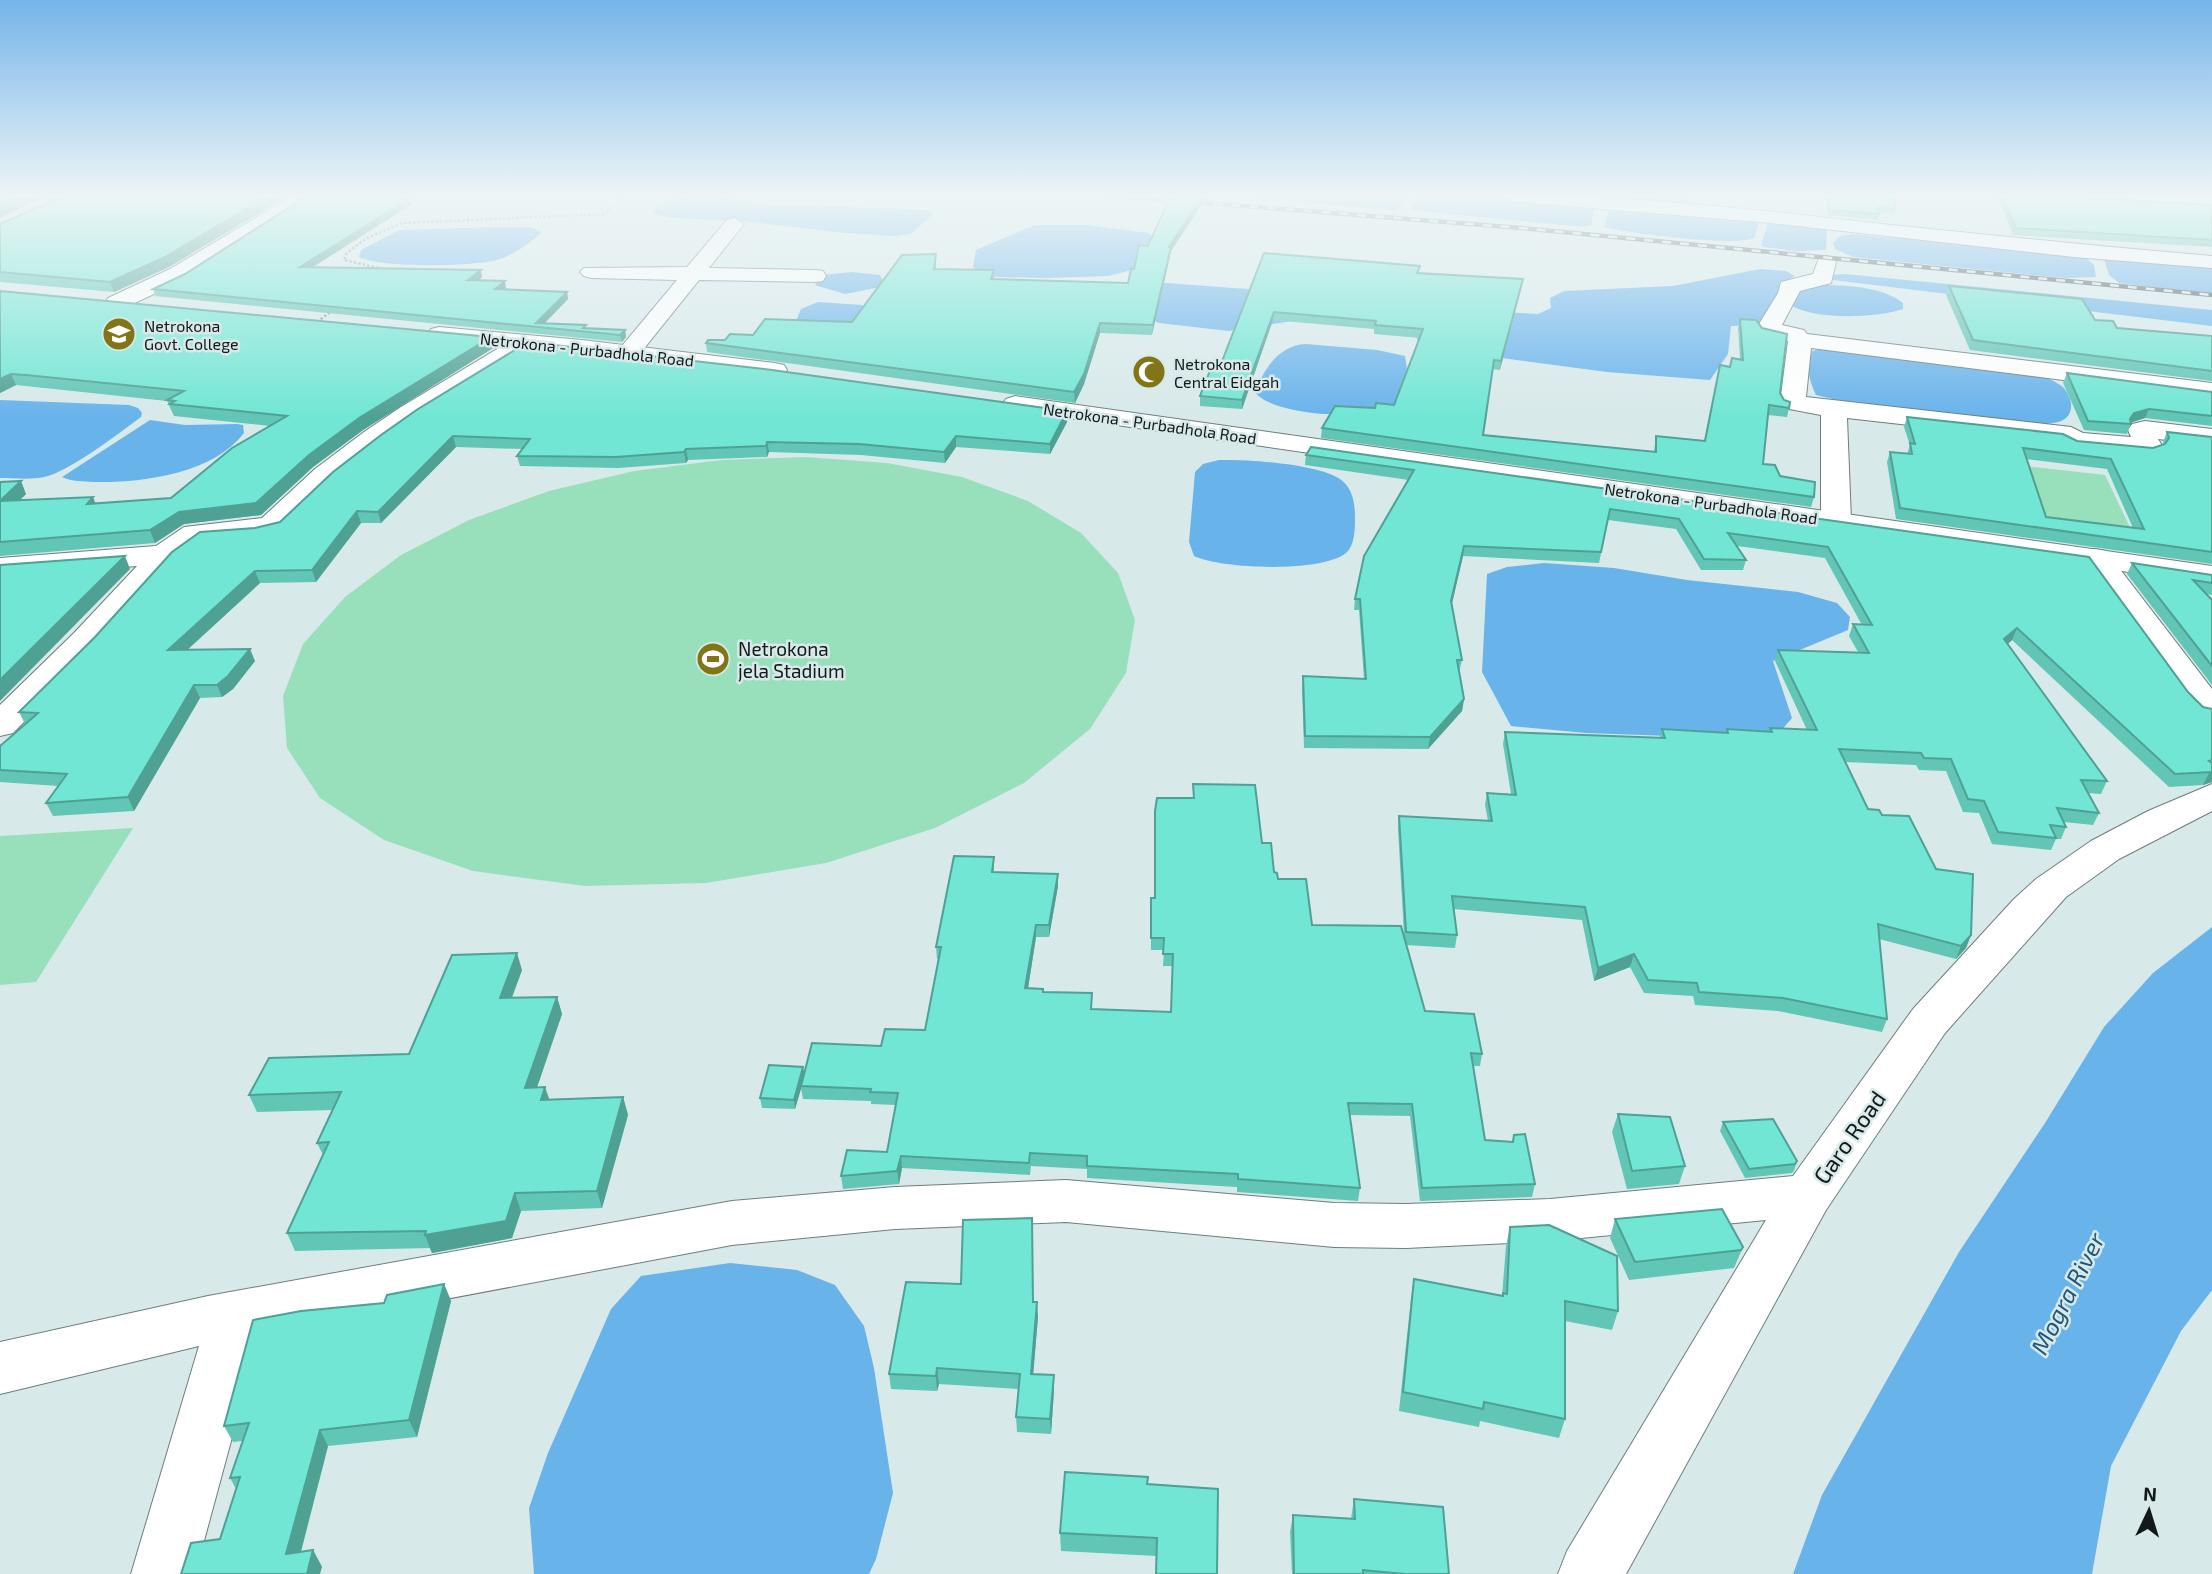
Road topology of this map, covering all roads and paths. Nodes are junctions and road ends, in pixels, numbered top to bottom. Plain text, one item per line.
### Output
1 (186, 268) edge
2 (384, 268) edge
3 (699, 268) edge
4 (1825, 268) edge
5 (590, 272) dead end
6 (695, 274) junction
7 (383, 275) edge
8 (814, 276) dead end
9 (341, 305) edge
10 (169, 308) edge
11 (317, 322) edge
12 (408, 331) edge
13 (1800, 340) junction
14 (525, 342) junction
15 (634, 346) dead end
16 (802, 374) edge
17 (2212, 391) edge
18 (993, 401) edge
19 (1834, 409) junction
20 (2212, 437) edge
21 (1836, 520) junction
22 (164, 555) junction
23 (2095, 558) junction
24 (0, 567) edge
25 (2212, 575) edge
26 (2212, 709) edge
27 (0, 725) edge
28 (2212, 796) edge
29 (1808, 1195) junction
30 (237, 1315) junction
31 (0, 1368) edge
32 (163, 1574) edge
33 (1590, 1574) edge

1 - 10 street
2 - 7 path
3 - 6 street
4 - 13 street
5 - 6 street
6 - 8 street
6 - 15 street
9 - 11 path
12 - 14 street, Netrokona - Purbadhola Road
13 - 17 street
13 - 19 street
14 - 16 street, Netrokona - Purbadhola Road
14 - 22 street
18 - 21 street, Netrokona - Purbadhola Road
19 - 20 street
19 - 21 street
21 - 23 street, Netrokona - Purbadhola Road
22 - 24 street
22 - 27 street
23 - 25 street, Netrokona - Purbadhola Road
23 - 26 street
28 - 29 street, Garo Road
29 - 30 street
29 - 33 street, Garo Road
30 - 31 street
30 - 32 street

